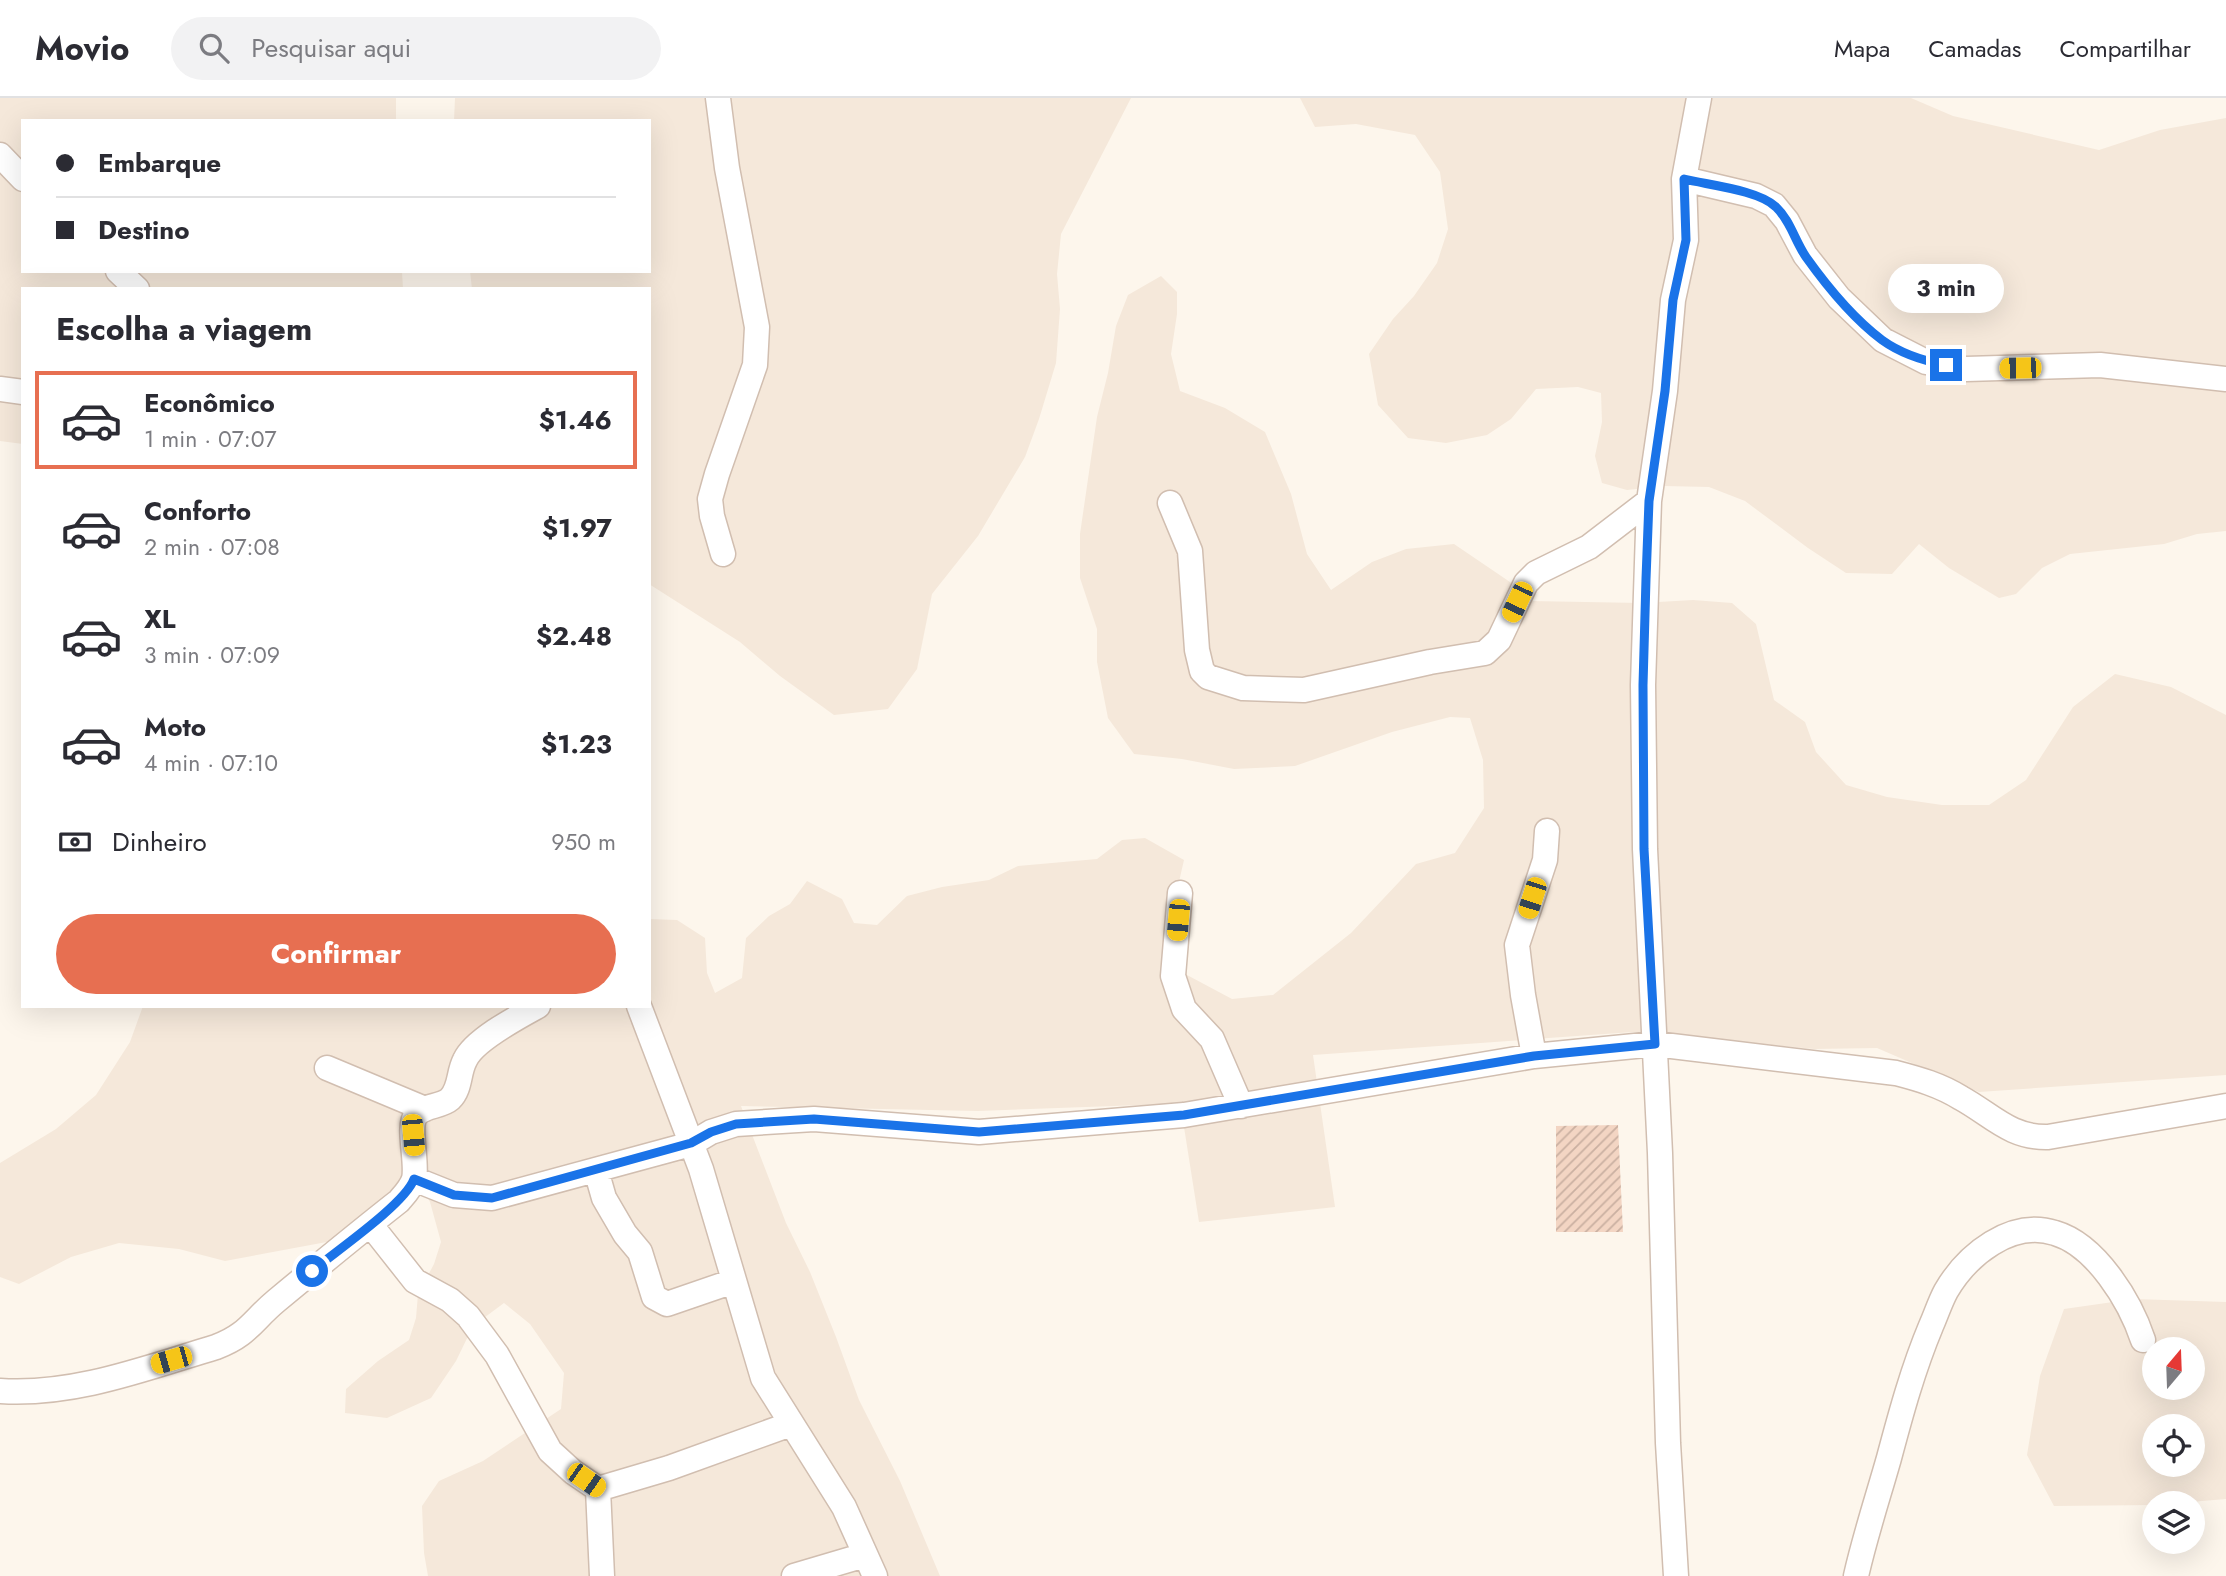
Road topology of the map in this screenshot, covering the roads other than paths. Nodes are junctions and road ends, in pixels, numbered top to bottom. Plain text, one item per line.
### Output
1 (718, 98) edge
2 (1699, 98) edge
3 (0, 155) edge
4 (21, 177) edge
5 (1684, 179) junction
6 (120, 273) edge
7 (135, 287) edge
8 (2226, 379) edge
9 (0, 389) edge
10 (21, 391) edge
11 (1649, 501) junction
12 (1170, 503) dead end
13 (723, 554) dead end
14 (1547, 831) dead end
15 (1180, 892) dead end
16 (534, 1008) edge
17 (640, 1008) edge
18 (1655, 1044) junction
19 (1534, 1056) junction
20 (327, 1068) dead end
21 (1241, 1106) junction
22 (2226, 1106) edge
23 (425, 1109) junction
24 (691, 1143) junction
25 (596, 1170) junction
26 (414, 1179) junction
27 (370, 1224) junction
28 (734, 1281) junction
29 (2142, 1337) edge
30 (0, 1391) edge
31 (791, 1424) junction
32 (598, 1489) junction
33 (870, 1566) edge
34 (602, 1576) edge
35 (794, 1576) edge
36 (1676, 1576) edge
37 (1856, 1576) edge

1 - 13 street
2 - 5 street
3 - 4 street
5 - 8 street
5 - 11 street
6 - 7 street
9 - 10 street
11 - 12 street
11 - 18 street
14 - 19 street
15 - 21 street
16 - 23 street
17 - 24 street
18 - 19 street
18 - 22 street
18 - 36 street
19 - 21 street
20 - 23 street
21 - 24 street
23 - 26 street
24 - 25 street
24 - 28 street
25 - 26 street
25 - 28 street
26 - 27 street
27 - 30 street
27 - 32 street
28 - 31 street
29 - 37 street
31 - 32 street
31 - 33 street
32 - 34 street
33 - 35 street

